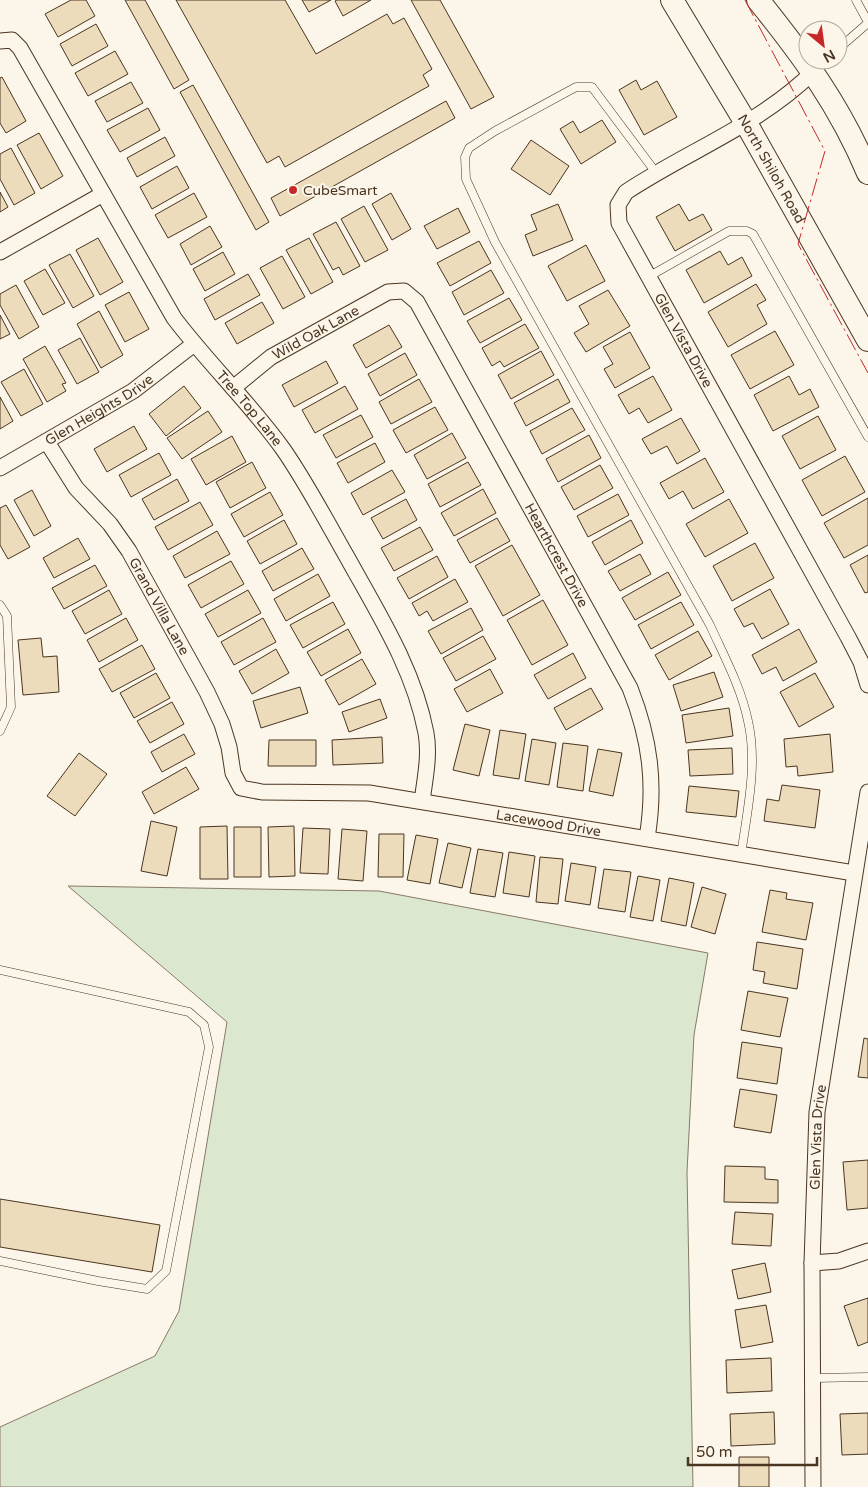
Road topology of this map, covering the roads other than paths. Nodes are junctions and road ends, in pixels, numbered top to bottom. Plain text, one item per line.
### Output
1 (672, 0) edge
2 (758, 0) edge
3 (856, 0) edge
4 (868, 22) edge
5 (6, 40) edge
6 (848, 40) edge
7 (798, 43) edge
8 (816, 70) edge
9 (822, 70) edge
10 (746, 123) junction
11 (868, 173) edge
12 (657, 174) junction
13 (103, 194) junction
14 (0, 252) edge
15 (648, 277) junction
16 (404, 291) joint
17 (868, 340) edge
18 (194, 344) junction
19 (233, 388) junction
20 (868, 437) edge
21 (47, 442) junction
22 (0, 468) edge
23 (0, 605) edge
24 (864, 661) edge
25 (868, 685) edge
26 (0, 731) edge
27 (241, 788) joint
28 (868, 792) edge
29 (422, 801) junction
30 (647, 838) junction
31 (741, 855) junction
32 (854, 874) junction
33 (0, 970) edge
34 (868, 1251) edge
35 (0, 1261) edge
36 (812, 1262) junction
37 (814, 1378) junction
38 (868, 1378) edge
39 (813, 1487) edge

1 - 10 main road, North Shiloh Road
2 - 7 main road
3 - 4 lane
4 - 6 lane
5 - 13 street, Tree Top Lane
8 - 10 street, Glen Vista Drive
9 - 11 main road
10 - 12 street, Glen Vista Drive
10 - 17 main road, North Shiloh Road
12 - 15 street, Glen Vista Drive
12 - 31 lane
13 - 14 street
13 - 18 street, Tree Top Lane
15 - 20 lane
15 - 24 street, Glen Vista Drive
16 - 19 street, Wild Oak Lane
16 - 30 street, Hearthcrest Drive
18 - 19 street, Tree Top Lane
18 - 21 street, Glen Heights Drive
19 - 29 street, Tree Top Lane
21 - 22 street, Glen Heights Drive
21 - 27 street, Grand Villa Lane
23 - 26 lane
24 - 25 street, Glen Vista Drive
27 - 29 street, Lacewood Drive
28 - 32 street, Glen Vista Drive
29 - 30 street, Lacewood Drive
30 - 31 street, Lacewood Drive
31 - 32 street, Lacewood Drive
32 - 36 street, Glen Vista Drive
33 - 35 lane
34 - 36 street
36 - 37 street, Glen Vista Drive
37 - 38 lane
37 - 39 street, Glen Vista Drive

